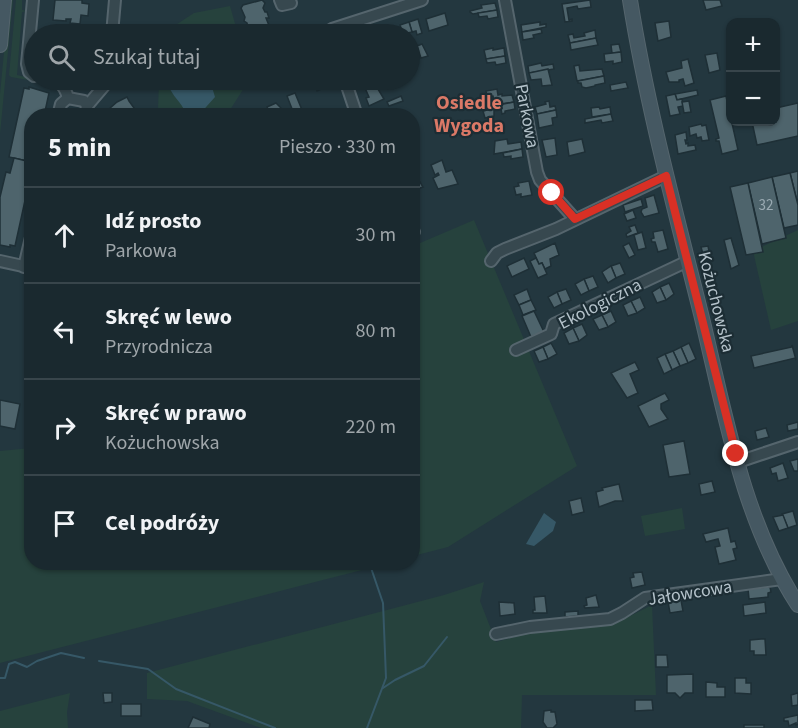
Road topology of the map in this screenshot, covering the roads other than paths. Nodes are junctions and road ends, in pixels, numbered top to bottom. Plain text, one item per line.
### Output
1 (4, 0) edge
2 (33, 0) edge
3 (115, 0) edge
4 (422, 0) edge
5 (505, 0) edge
6 (630, 0) edge
7 (31, 24) edge
8 (113, 24) edge
9 (354, 24) edge
10 (0, 45) edge
11 (65, 90) edge
12 (101, 90) edge
13 (348, 90) edge
14 (68, 98) junction
15 (60, 108) edge
16 (85, 108) edge
17 (88, 108) edge
18 (354, 108) edge
19 (666, 176) junction
20 (575, 219) junction
21 (0, 261) edge
22 (491, 261) dead end
23 (687, 261) junction
24 (24, 266) edge
25 (516, 350) dead end
26 (798, 442) edge
27 (738, 462) junction
28 (782, 579) junction
29 (798, 603) edge
30 (496, 634) dead end

1 - 10 main road
2 - 7 street
3 - 8 street
4 - 9 street
5 - 20 street, Parkowa
6 - 19 main road, Kożuchowska
11 - 14 street
12 - 17 street
13 - 18 street
14 - 15 street
14 - 16 street
19 - 20 street
19 - 23 main road, Kożuchowska
20 - 22 street
21 - 24 street
23 - 25 street, Ekologiczna
23 - 27 main road, Kożuchowska
26 - 27 street
27 - 28 main road, Kożuchowska
28 - 29 main road, Kożuchowska
28 - 30 street, Jałowcowa

